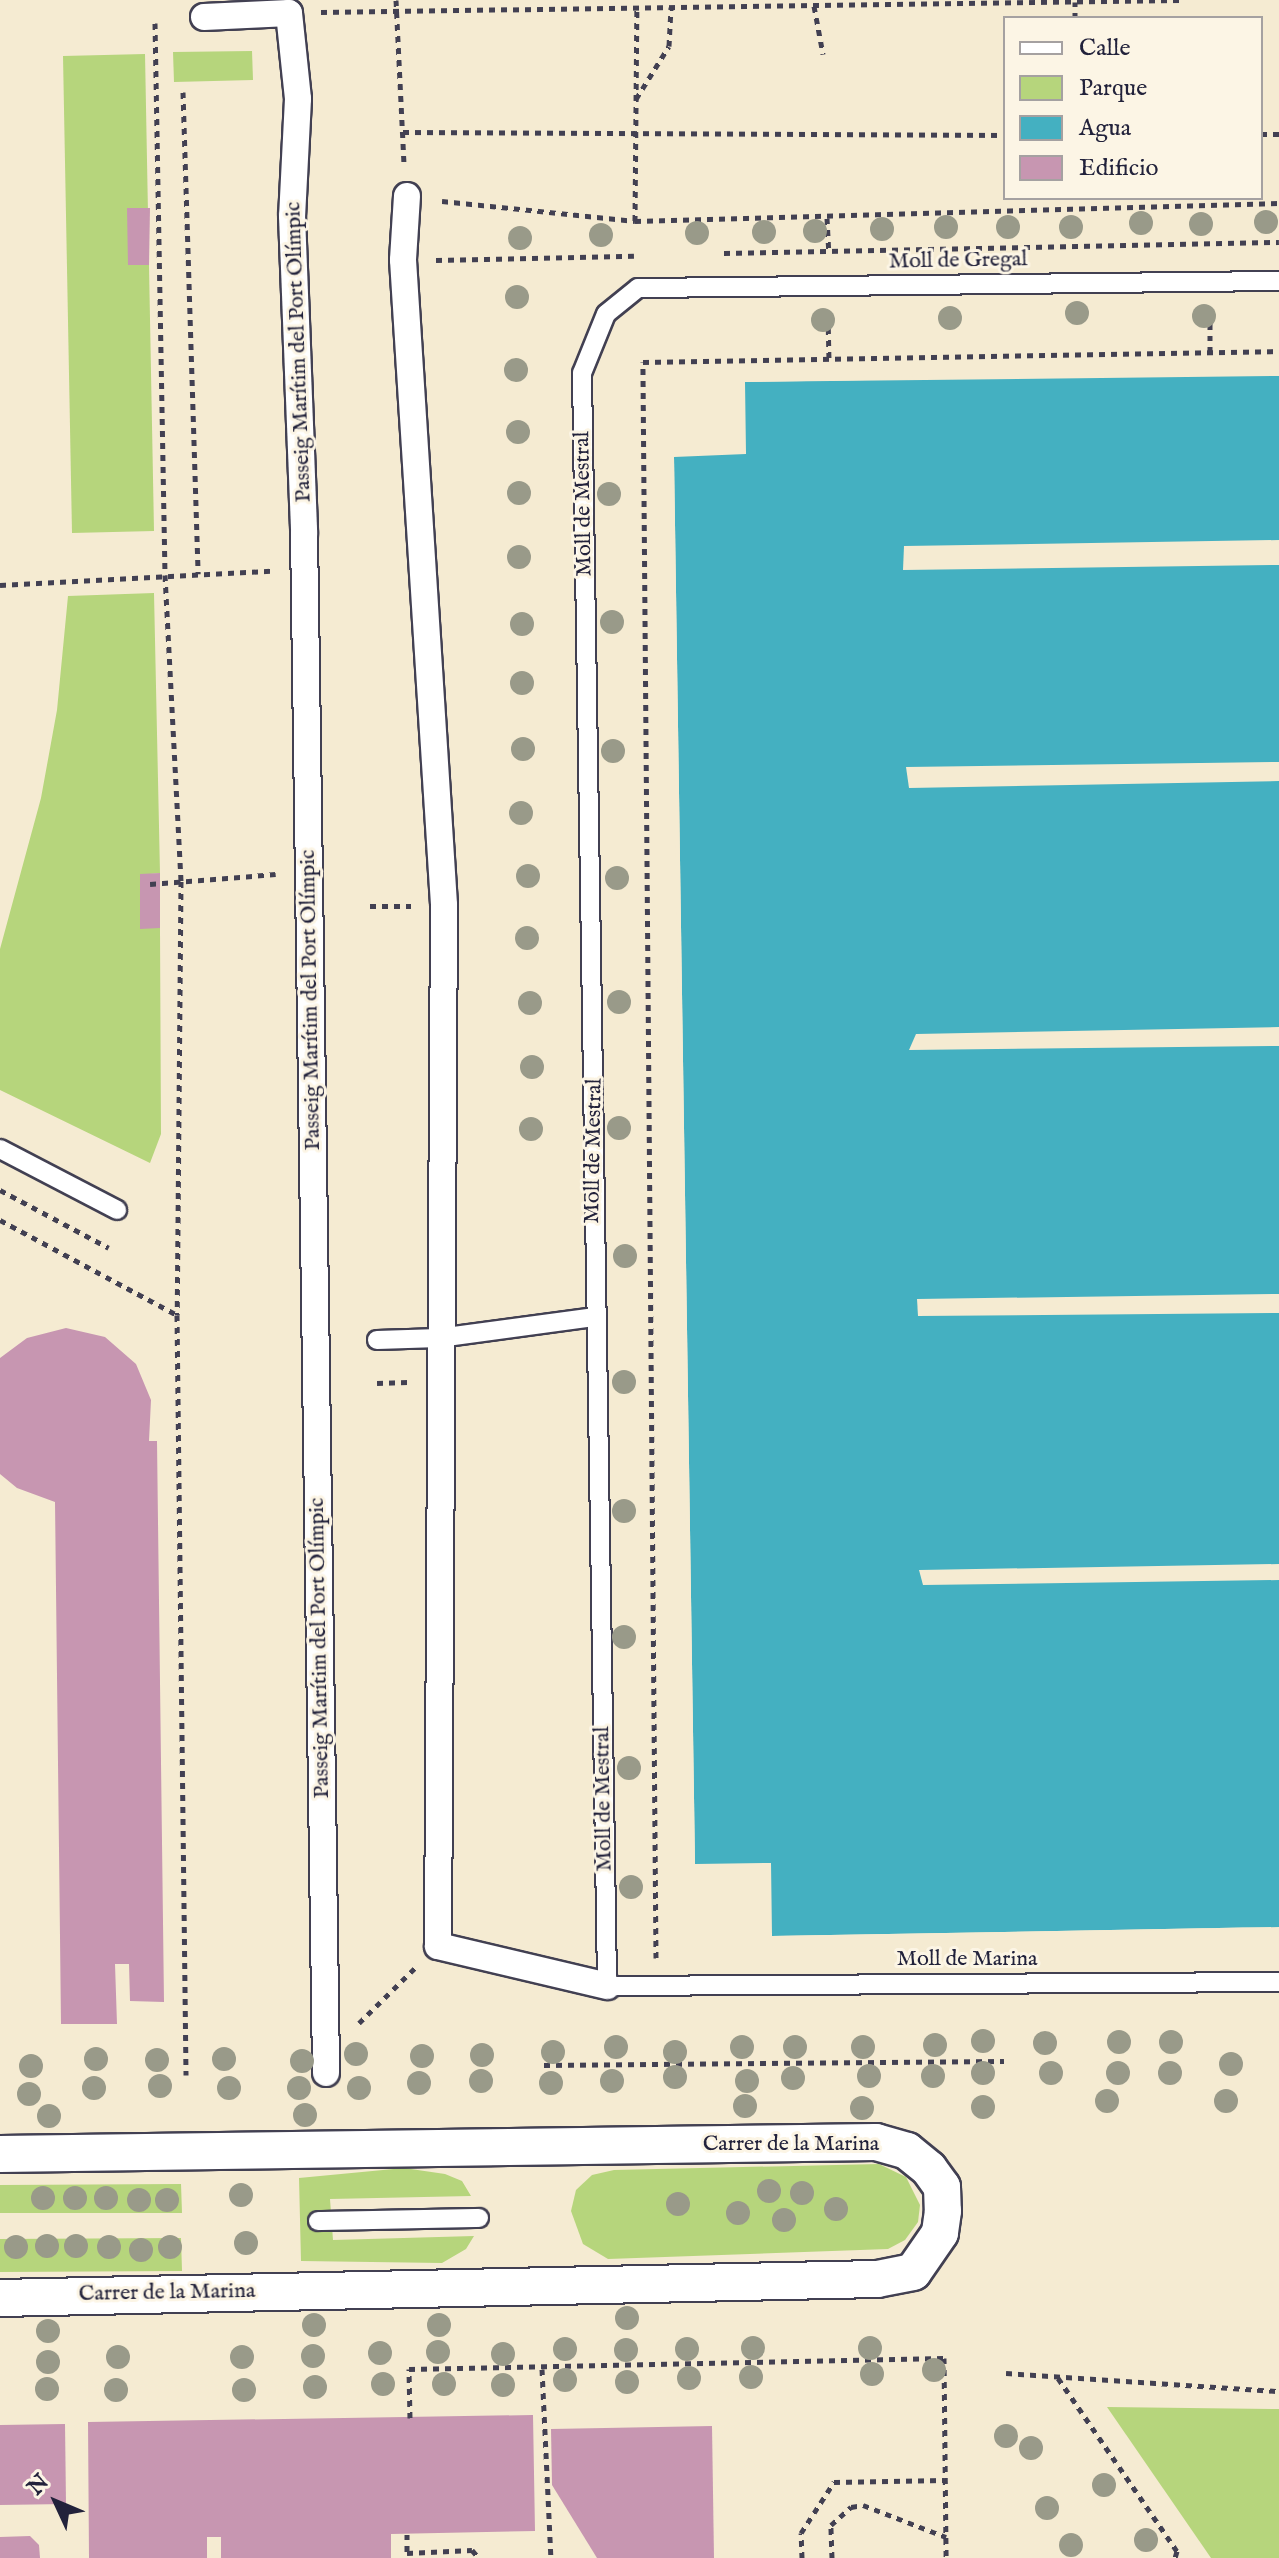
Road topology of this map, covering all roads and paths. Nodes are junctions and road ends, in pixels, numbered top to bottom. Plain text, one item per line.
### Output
1 (396, 0) edge
2 (1180, 0) edge
3 (1075, 2) edge
4 (671, 6) junction
5 (814, 6) junction
6 (637, 7) junction
7 (340, 11) dead end
8 (204, 17) dead end
9 (155, 23) dead end
10 (823, 54) dead end
11 (183, 92) dead end
12 (636, 100) junction
13 (403, 132) junction
14 (1003, 135) edge
15 (636, 136) junction
16 (406, 200) junction
17 (1279, 203) edge
18 (827, 218) junction
19 (635, 221) junction
20 (1279, 242) edge
21 (829, 250) junction
22 (717, 253) dead end
23 (638, 256) dead end
24 (403, 260) junction
25 (829, 264) dead end
26 (1279, 281) edge
27 (638, 288) joint
28 (1210, 302) dead end
29 (828, 305) dead end
30 (1279, 351) edge
31 (1210, 352) junction
32 (829, 359) junction
33 (305, 569) junction
34 (198, 574) junction
35 (165, 575) junction
36 (0, 585) edge
37 (309, 872) junction
38 (181, 881) junction
39 (150, 884) dead end
40 (0, 1149) edge
41 (0, 1190) edge
42 (117, 1210) dead end
43 (0, 1220) edge
44 (109, 1248) dead end
45 (177, 1315) junction
46 (594, 1317) junction
47 (439, 1338) junction
48 (377, 1340) dead end
49 (438, 1946) junction
50 (1279, 1982) edge
51 (607, 1986) junction
52 (655, 1987) junction
53 (351, 2030) dead end
54 (1004, 2061) dead end
55 (544, 2065) dead end
56 (326, 2073) dead end
57 (186, 2075) dead end
58 (0, 2154) edge
59 (479, 2218) dead end
60 (318, 2221) dead end
61 (0, 2298) edge
62 (542, 2369) junction
63 (1006, 2373) dead end
64 (1057, 2377) junction
65 (1279, 2391) edge
66 (410, 2418) dead end
67 (945, 2480) junction
68 (407, 2534) dead end
69 (946, 2537) junction
70 (407, 2555) edge
71 (479, 2558) edge
72 (551, 2558) edge
73 (802, 2558) edge
74 (832, 2558) edge
75 (946, 2558) edge
76 (1175, 2558) edge

1 - 13 path
2 - 3 path
3 - 5 path
4 - 5 path
4 - 6 path
4 - 12 path
5 - 10 path
6 - 7 path
6 - 12 path
8 - 33 street, Passeig Marítim del Port Olímpic
9 - 35 path
11 - 34 path
12 - 15 path
13 - 15 path
13 - 16 path
14 - 15 path
15 - 19 path
16 - 19 path
16 - 24 street
17 - 18 path
18 - 19 path
18 - 21 path
20 - 21 path
21 - 22 path
21 - 25 path
23 - 24 path
24 - 47 street
26 - 27 lane, Moll de Gregal
27 - 46 lane, Moll de Mestral
28 - 31 path
29 - 32 path
30 - 31 path
31 - 32 path
32 - 52 path
33 - 34 path
33 - 37 street, Passeig Marítim del Port Olímpic
34 - 35 path
35 - 36 path
35 - 38 path
37 - 38 path
37 - 56 street, Passeig Marítim del Port Olímpic
38 - 39 path
38 - 45 path
40 - 42 lane
41 - 44 path
43 - 45 path
45 - 57 path
46 - 47 lane
46 - 51 lane, Moll de Mestral
47 - 48 lane
47 - 49 street
49 - 51 street
49 - 53 path
50 - 52 lane, Moll de Marina
51 - 52 lane
54 - 55 path
58 - 61 street, Carrer de la Marina
59 - 60 lane
62 - 66 path
62 - 67 path
62 - 72 path
63 - 64 path
64 - 65 path
64 - 76 path
67 - 69 path
67 - 73 path
68 - 70 path
69 - 74 path
69 - 75 path
70 - 71 path

